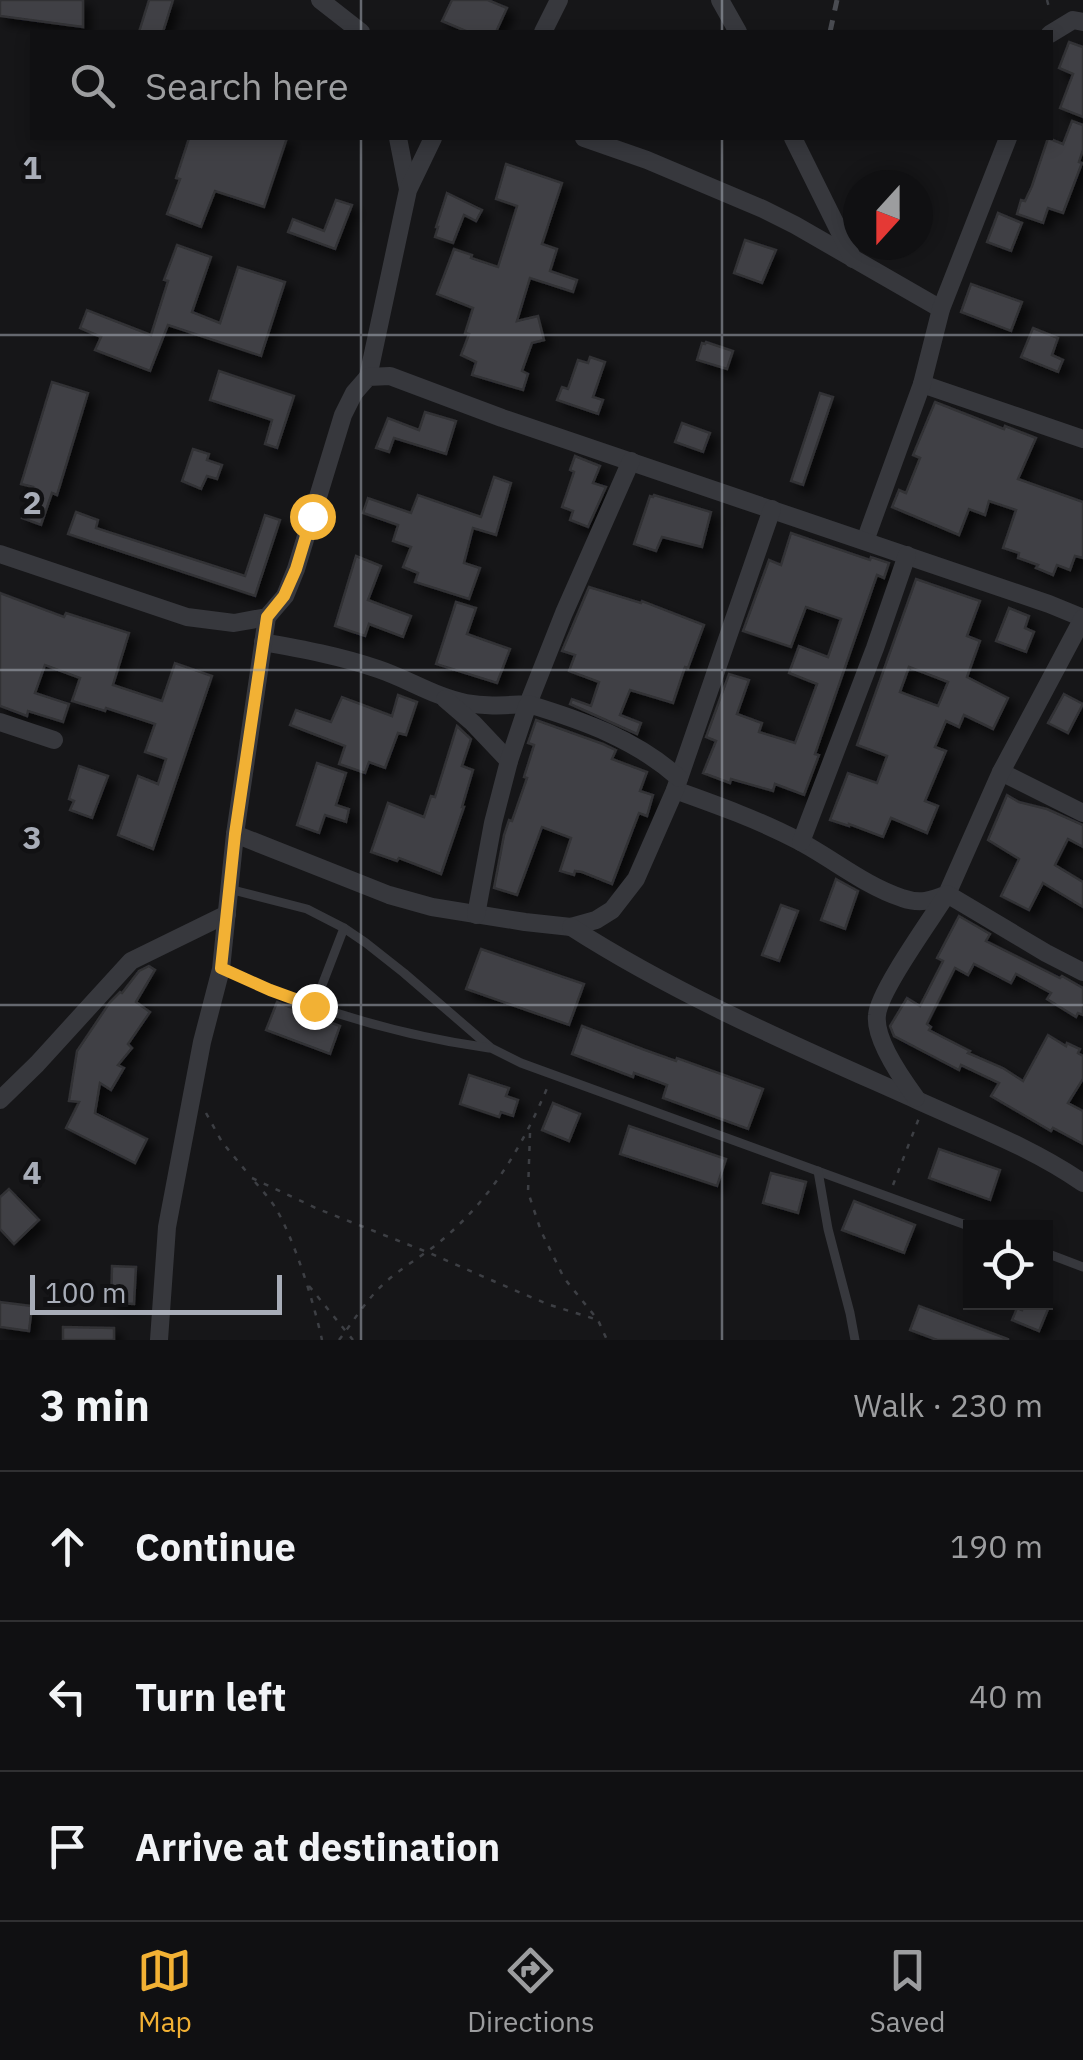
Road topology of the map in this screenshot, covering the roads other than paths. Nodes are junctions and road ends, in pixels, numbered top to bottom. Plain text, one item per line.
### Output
1 (320, 0) edge
2 (559, 0) edge
3 (720, 0) edge
4 (1083, 22) edge
5 (359, 30) edge
6 (544, 30) edge
7 (737, 30) edge
8 (1053, 32) edge
9 (398, 140) edge
10 (433, 140) edge
11 (590, 140) edge
12 (795, 140) edge
13 (1007, 140) edge
14 (408, 190) junction
15 (843, 239) edge
16 (843, 254) edge
17 (853, 260) edge
18 (942, 309) junction
19 (368, 376) junction
20 (922, 384) junction
21 (1081, 432) edge
22 (631, 461) junction
23 (772, 508) junction
24 (865, 541) junction
25 (0, 554) edge
26 (907, 555) junction
27 (267, 617) junction
28 (1083, 618) edge
29 (263, 642) junction
30 (440, 695) junction
31 (528, 704) junction
32 (0, 722) edge
33 (54, 740) dead end
34 (510, 761) junction
35 (1001, 772) junction
36 (677, 784) junction
37 (1083, 813) edge
38 (235, 834) junction
39 (801, 842) junction
40 (230, 889) junction
41 (948, 894) junction
42 (227, 914) junction
43 (476, 914) junction
44 (571, 927) junction
45 (344, 928) junction
46 (221, 968) junction
47 (1083, 972) edge
48 (314, 1006) junction
49 (491, 1048) junction
50 (0, 1100) edge
51 (920, 1102) junction
52 (818, 1171) junction
53 (1083, 1182) edge
54 (963, 1224) edge
55 (1053, 1256) edge
56 (1083, 1267) edge
57 (159, 1340) edge
58 (854, 1340) edge

1 - 5 street
2 - 6 street
3 - 7 street
4 - 8 street
9 - 14 street
10 - 14 street
11 - 16 street
12 - 15 street
13 - 18 street
14 - 19 street
17 - 18 street
18 - 20 street
19 - 22 street
19 - 27 street
20 - 21 street
20 - 24 street
22 - 23 street
22 - 31 street
23 - 24 street
23 - 36 street
24 - 26 street
25 - 27 street
26 - 28 street
26 - 39 street
27 - 29 street
28 - 35 street
29 - 30 street
29 - 38 street
30 - 31 street
30 - 34 street
31 - 34 street
31 - 36 street
32 - 33 street
34 - 43 street
35 - 37 street
35 - 41 street
36 - 39 street
36 - 44 street
38 - 40 street
38 - 43 street
39 - 41 street
40 - 42 street
40 - 45 lane
41 - 47 street
41 - 51 street
42 - 46 street
42 - 50 street
43 - 44 street
44 - 51 street
45 - 48 lane
45 - 49 lane
46 - 48 lane
46 - 57 street
48 - 49 lane
49 - 52 lane
51 - 53 street
52 - 54 lane
52 - 58 lane
55 - 56 lane

